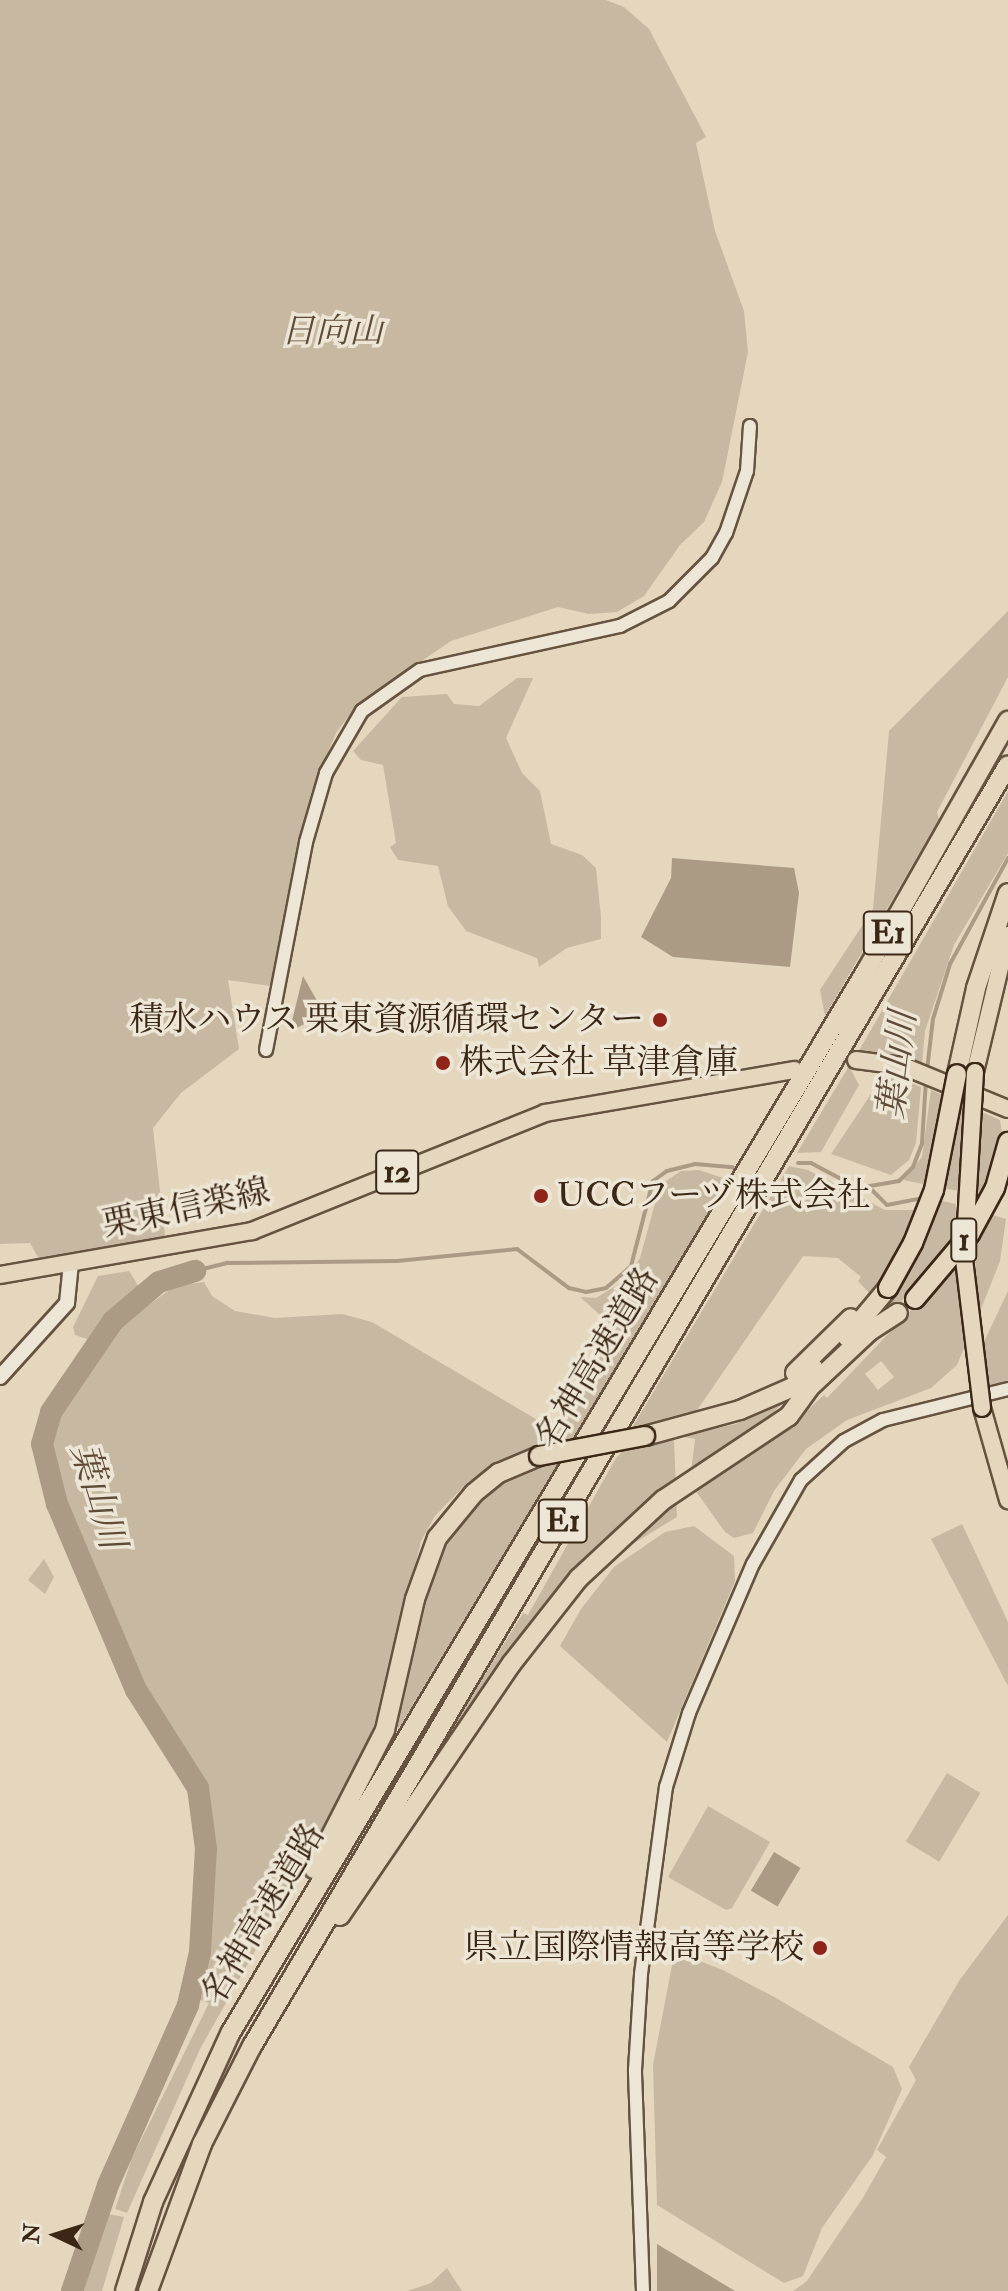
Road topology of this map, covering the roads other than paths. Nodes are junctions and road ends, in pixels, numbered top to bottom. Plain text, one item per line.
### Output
1 (750, 426) dead end
2 (1008, 721) edge
3 (1008, 765) edge
4 (1008, 893) edge
5 (1008, 935) edge
6 (266, 1050) dead end
7 (856, 1060) dead end
8 (794, 1070) dead end
9 (966, 1073) junction
10 (1008, 1109) edge
11 (1008, 1142) edge
12 (71, 1263) junction
13 (0, 1275) edge
14 (0, 1377) edge
15 (1008, 1389) edge
16 (1008, 1500) edge
17 (299, 1963) junction
18 (231, 2032) junction
19 (125, 2291) edge
20 (148, 2291) edge
21 (643, 2291) edge

1 - 6 street
2 - 18 highway, 名神高速道路 / E1
3 - 17 highway, 名神高速道路 / E1
4 - 9 highway
5 - 9 main road, 1
7 - 10 main road
8 - 12 main road, 栗東信楽線 / 12
9 - 16 main road, 1, bridge
9 - 18 highway, bridge
11 - 17 highway, bridge
12 - 13 main road, 栗東信楽線 / 12
12 - 14 main road
15 - 21 street
17 - 20 highway, 名神高速道路 / E1
18 - 19 highway, 名神高速道路 / E1

